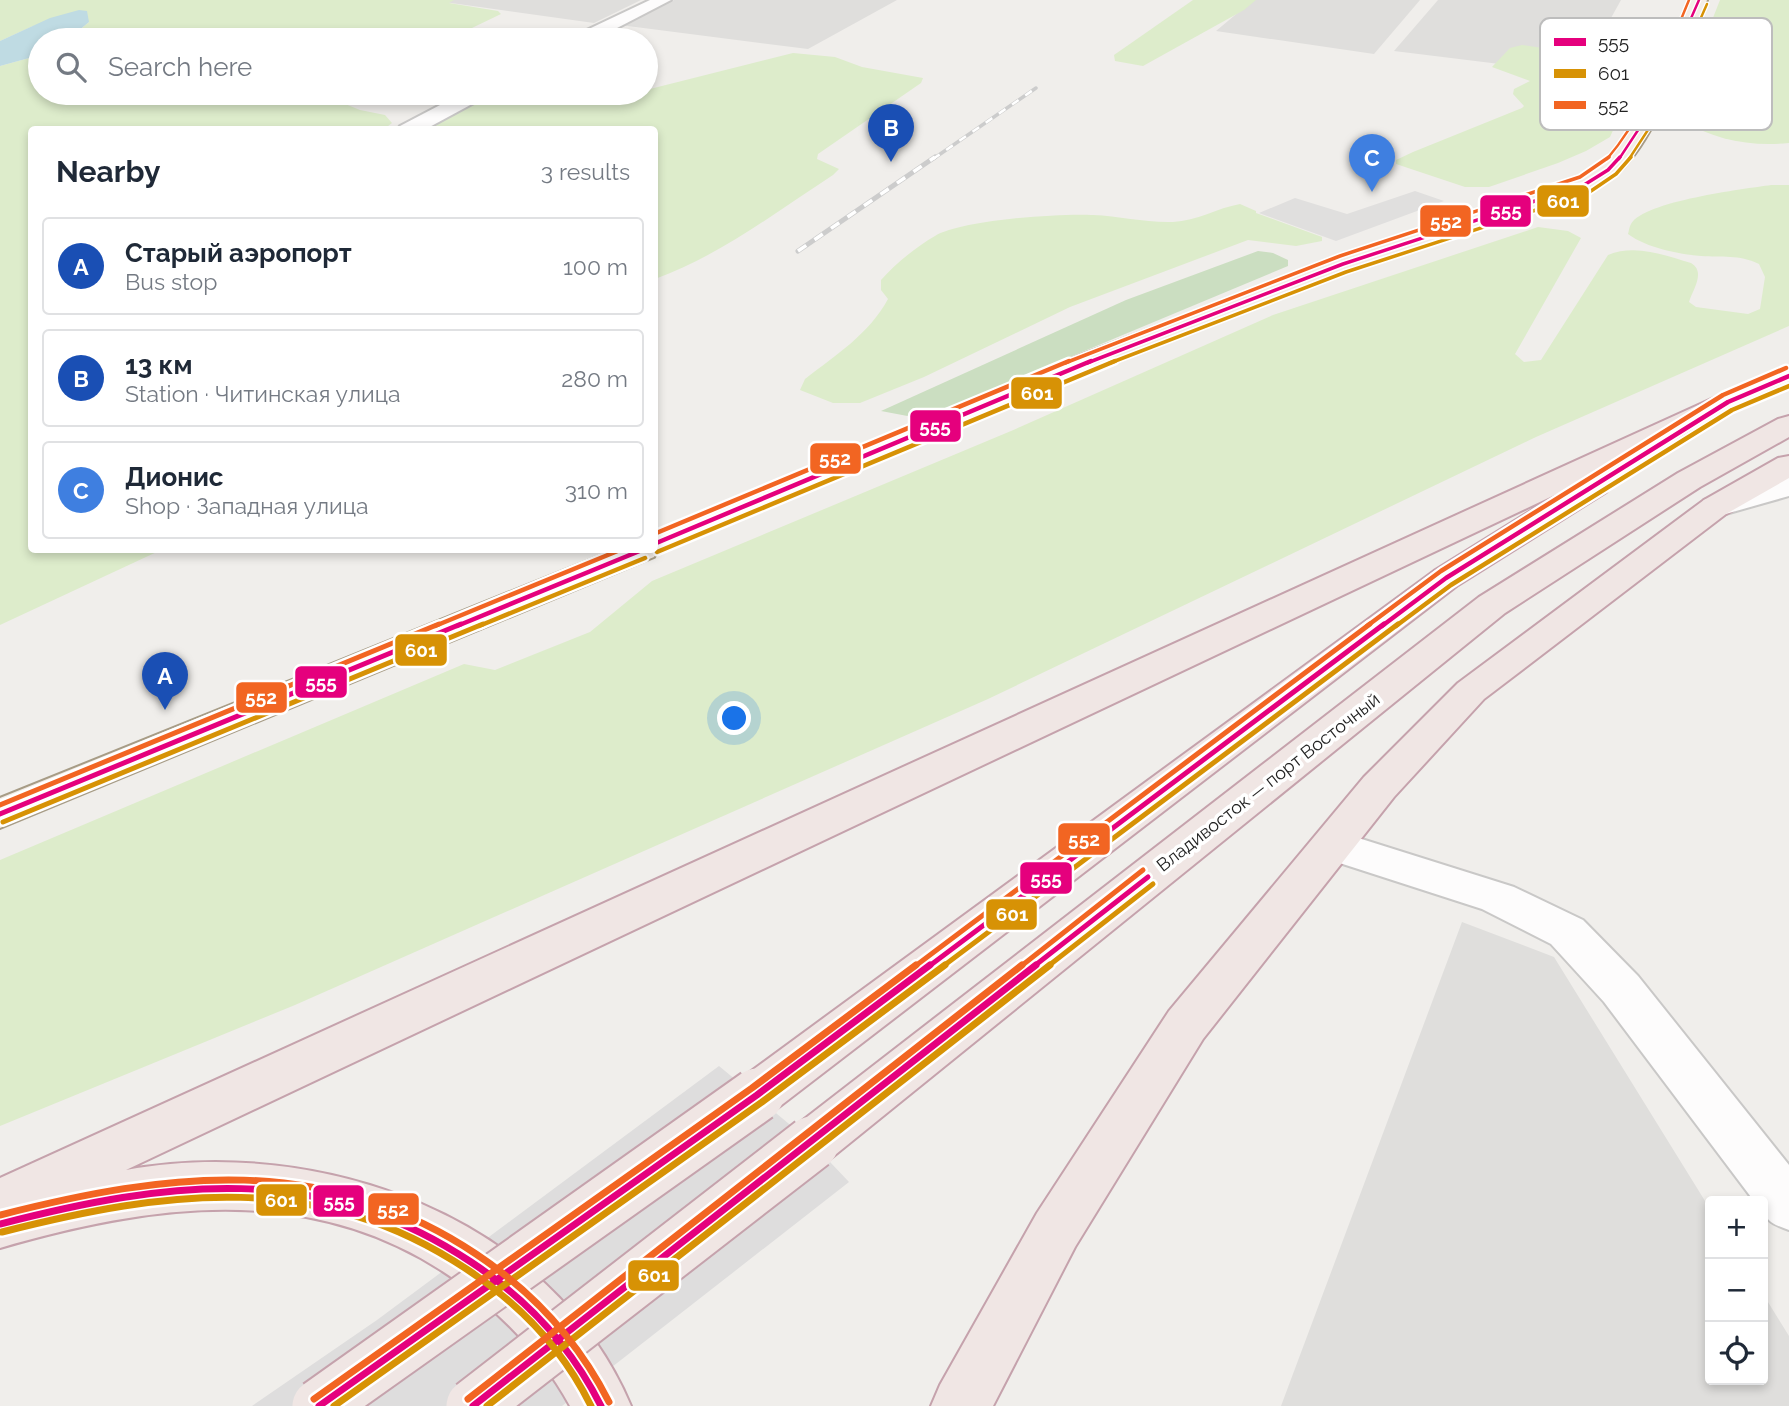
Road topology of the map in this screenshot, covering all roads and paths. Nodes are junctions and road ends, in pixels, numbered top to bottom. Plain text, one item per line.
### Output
1 (663, 0) edge
2 (1699, 0) edge
3 (1691, 18) edge
4 (605, 28) edge
5 (455, 105) edge
6 (415, 126) edge
7 (1638, 130) edge
8 (1789, 376) edge
9 (1728, 402) junction
10 (1789, 425) edge
11 (1789, 465) edge
12 (1789, 486) edge
13 (1715, 507) junction
14 (658, 542) edge
15 (635, 553) edge
16 (0, 814) edge
17 (1333, 845) junction
18 (0, 1204) edge
19 (1789, 1206) edge
20 (0, 1224) edge
21 (319, 1406) edge
22 (473, 1406) edge
23 (601, 1406) edge
24 (961, 1406) edge

1 - 4 street
2 - 3 main road
5 - 6 street
7 - 14 main road
8 - 9 highway
9 - 18 highway
9 - 21 highway, bridge
10 - 22 highway, Владивосток — порт Восточный, bridge
11 - 13 highway
12 - 13 street
13 - 17 highway
15 - 16 main road
17 - 19 street
17 - 24 highway
20 - 23 highway

